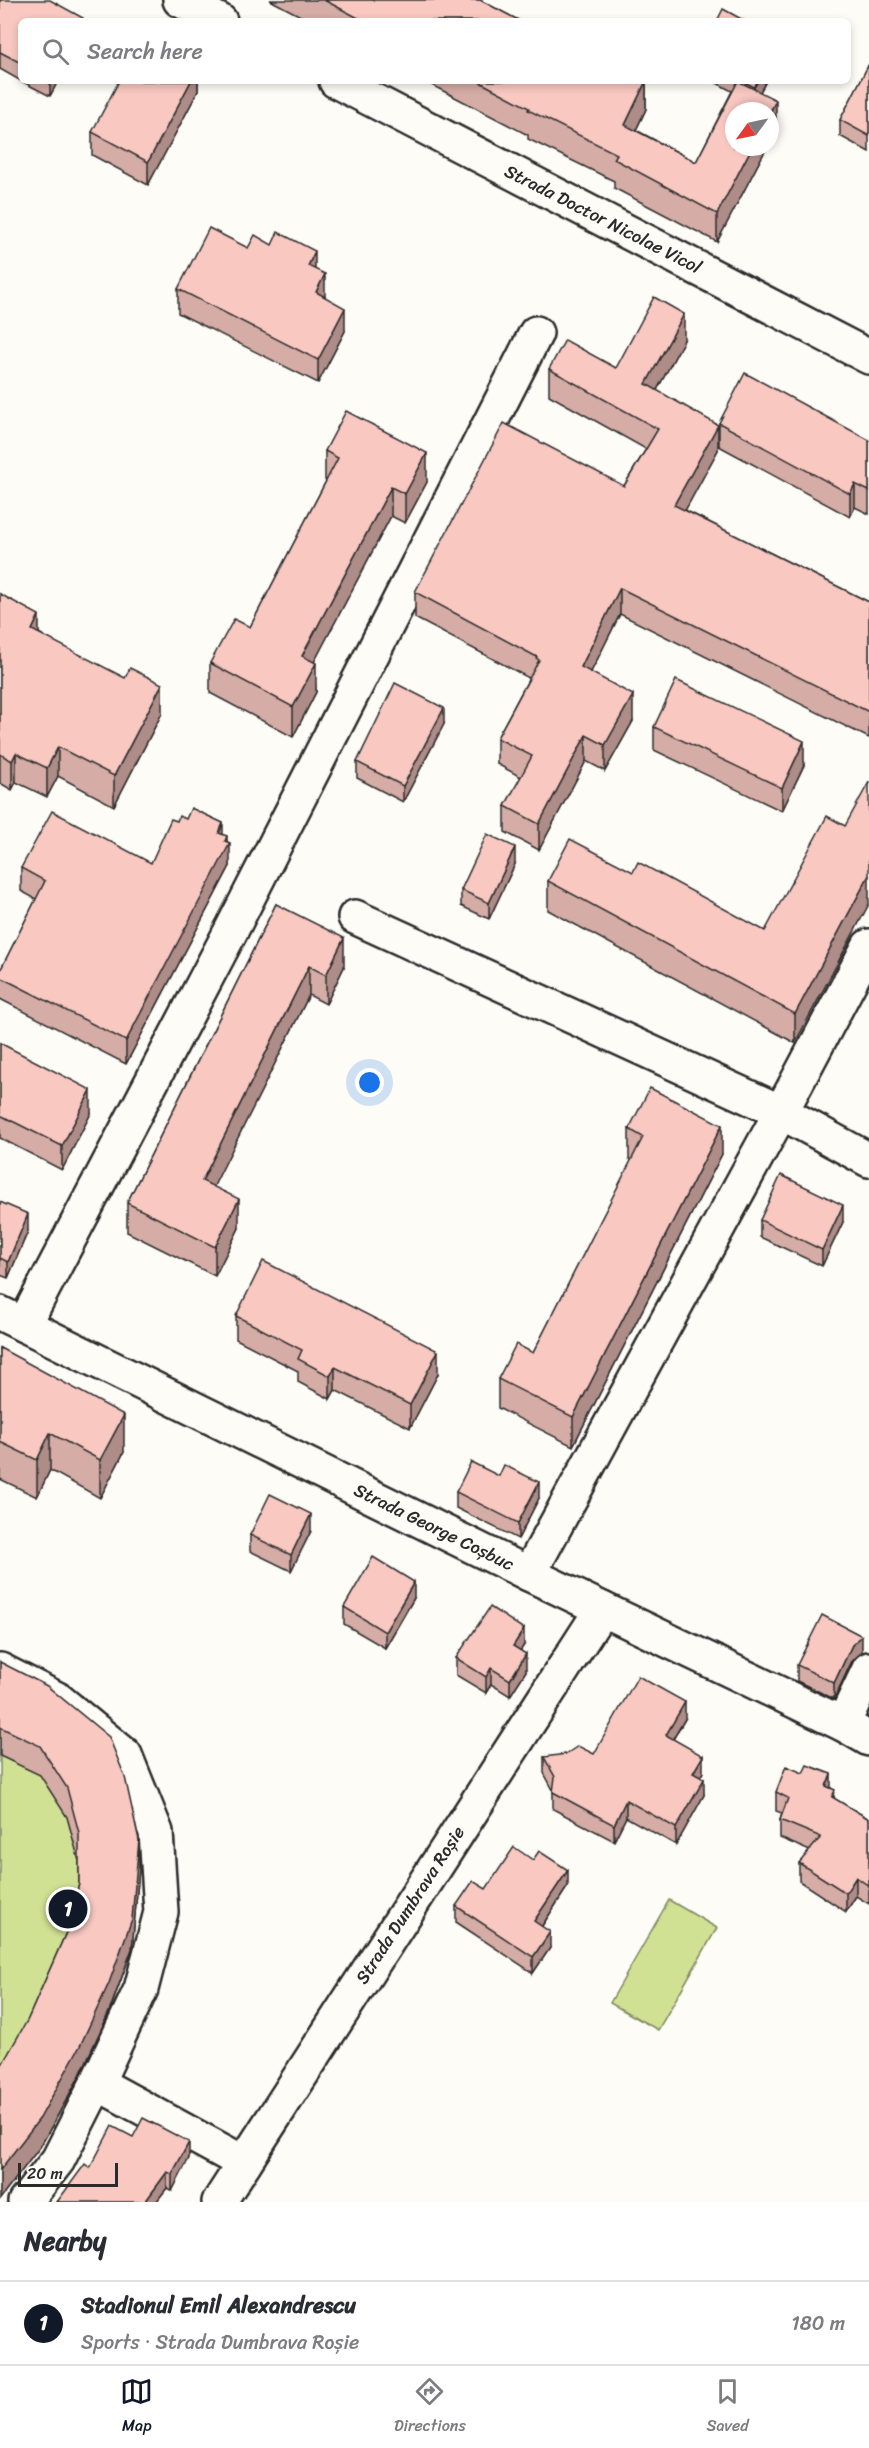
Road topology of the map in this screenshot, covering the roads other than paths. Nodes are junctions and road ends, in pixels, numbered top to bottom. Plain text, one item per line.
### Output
1 (180, 0) edge
2 (214, 18) edge
3 (342, 84) edge
4 (536, 333) dead end
5 (869, 357) edge
6 (355, 917) dead end
7 (869, 946) edge
8 (781, 1112) junction
9 (869, 1160) edge
10 (12, 1319) edge
11 (529, 1574) junction
12 (602, 1609) junction
13 (869, 1669) edge
14 (0, 1670) edge
15 (856, 1732) edge
16 (97, 2083) junction
17 (244, 2163) junction
18 (25, 2202) edge
19 (219, 2202) edge

1 - 2 street
3 - 5 street, Strada Doctor Nicolae Vicol
4 - 10 street
6 - 8 street
7 - 8 street
8 - 9 street
8 - 11 street
10 - 11 street, Strada George Coșbuc
11 - 12 street, Strada George Coșbuc
12 - 15 street, Strada George Coșbuc
12 - 17 street, Strada Dumbrava Roșie
13 - 15 street
14 - 16 street
16 - 17 street
16 - 18 street
17 - 19 street, Strada Dumbrava Roșie

